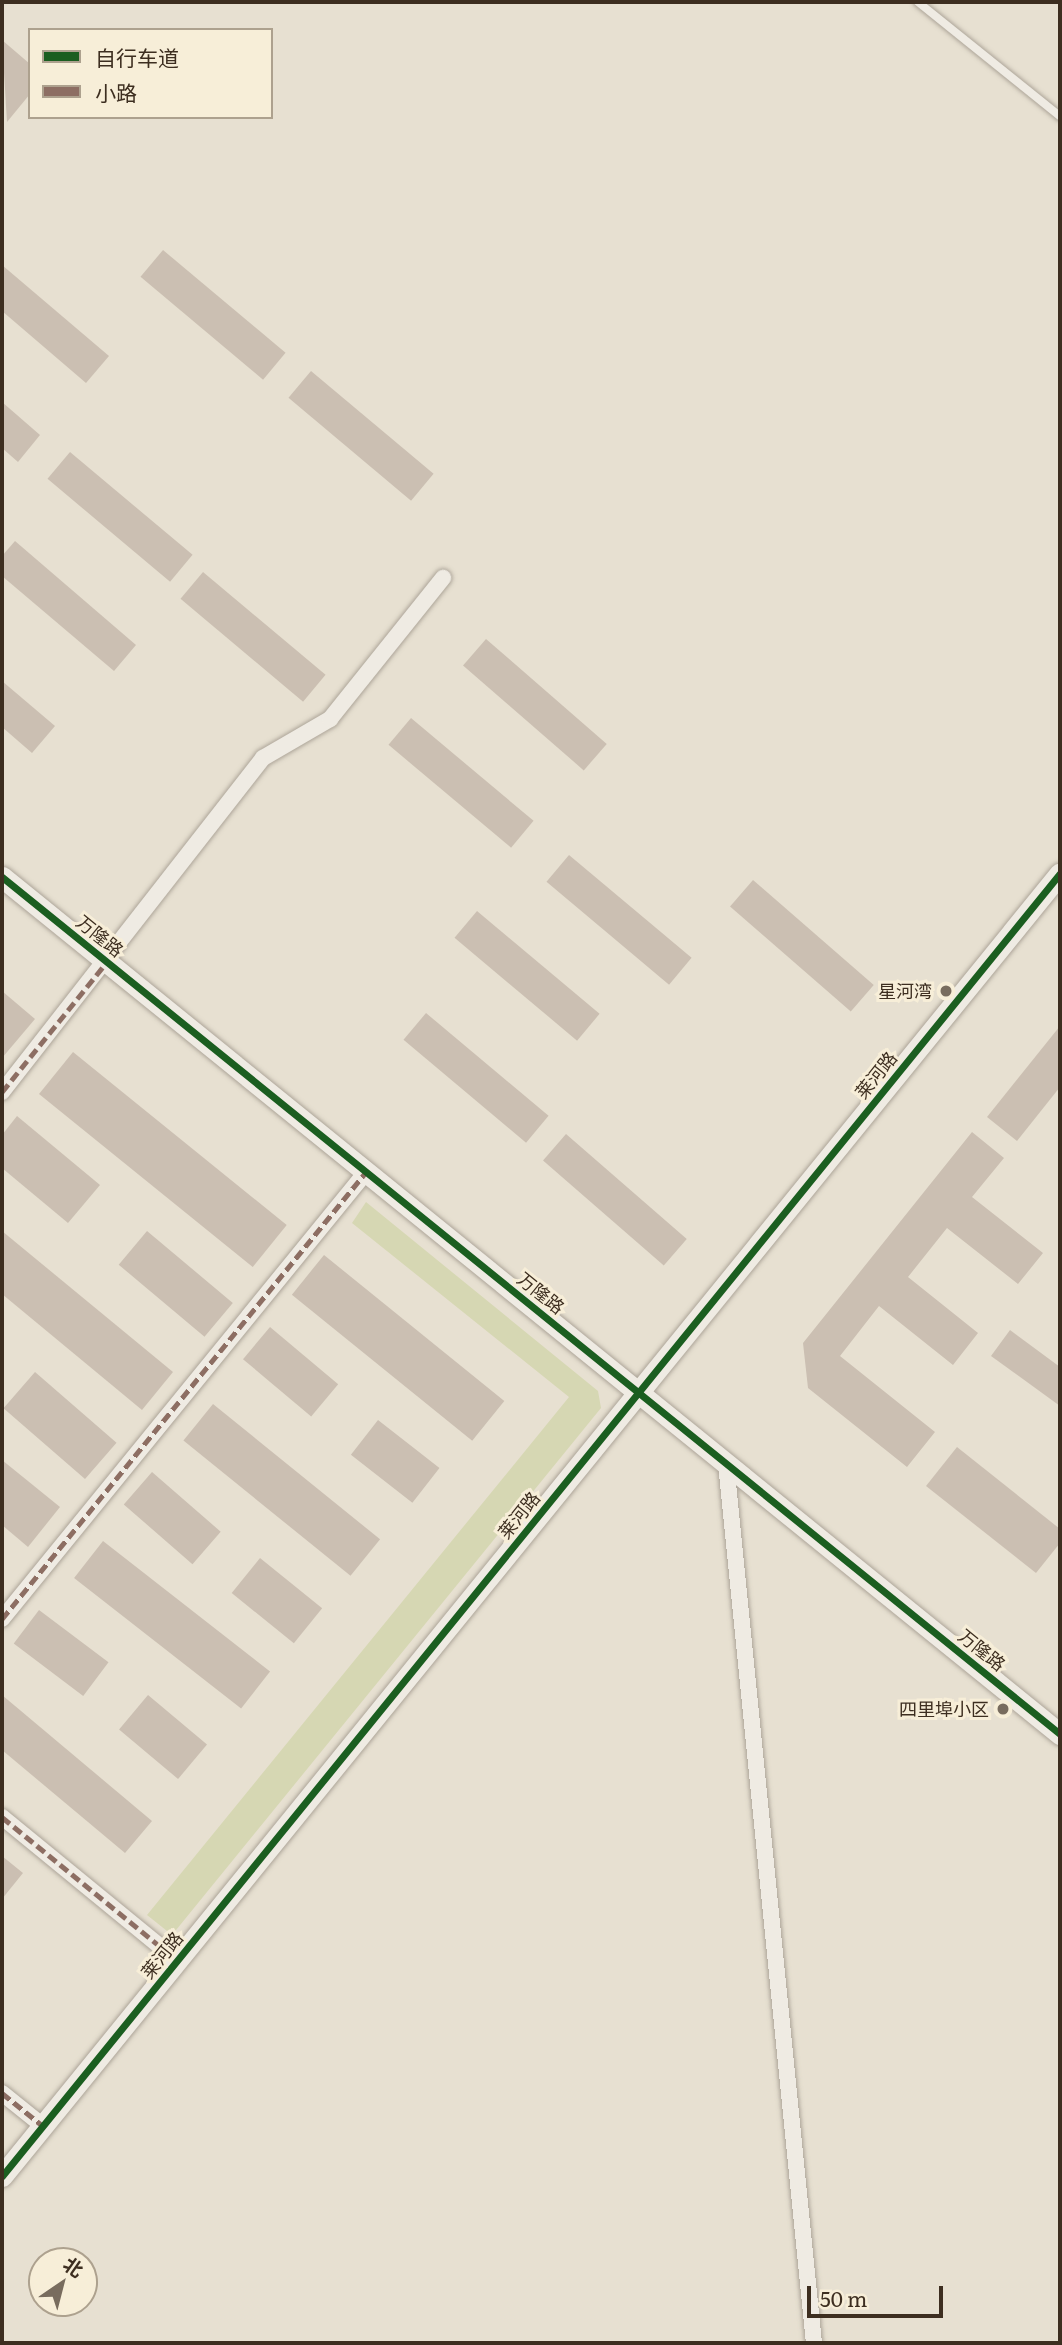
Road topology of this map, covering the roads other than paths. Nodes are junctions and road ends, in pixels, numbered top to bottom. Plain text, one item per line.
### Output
1 (918, 2) edge
2 (1060, 116) edge
3 (443, 578) dead end
4 (1060, 873) edge
5 (2, 877) edge
6 (107, 962) junction
7 (2, 1092) edge
8 (366, 1172) junction
9 (639, 1393) junction
10 (726, 1463) junction
11 (2, 1619) edge
12 (1060, 1734) edge
13 (2, 1817) edge
14 (177, 1960) junction
15 (2, 2093) edge
16 (43, 2126) junction
17 (2, 2176) edge
18 (814, 2343) edge

1 - 2 lane
3 - 6 street
4 - 9 street, 莱河路
5 - 6 street, 万隆路
6 - 7 street
6 - 8 street, 万隆路
8 - 9 street, 万隆路
8 - 11 street
9 - 10 street, 万隆路
9 - 14 street, 莱河路
10 - 12 street, 万隆路
10 - 18 street
13 - 14 street
14 - 16 street, 莱河路
15 - 16 street
16 - 17 street, 莱河路

